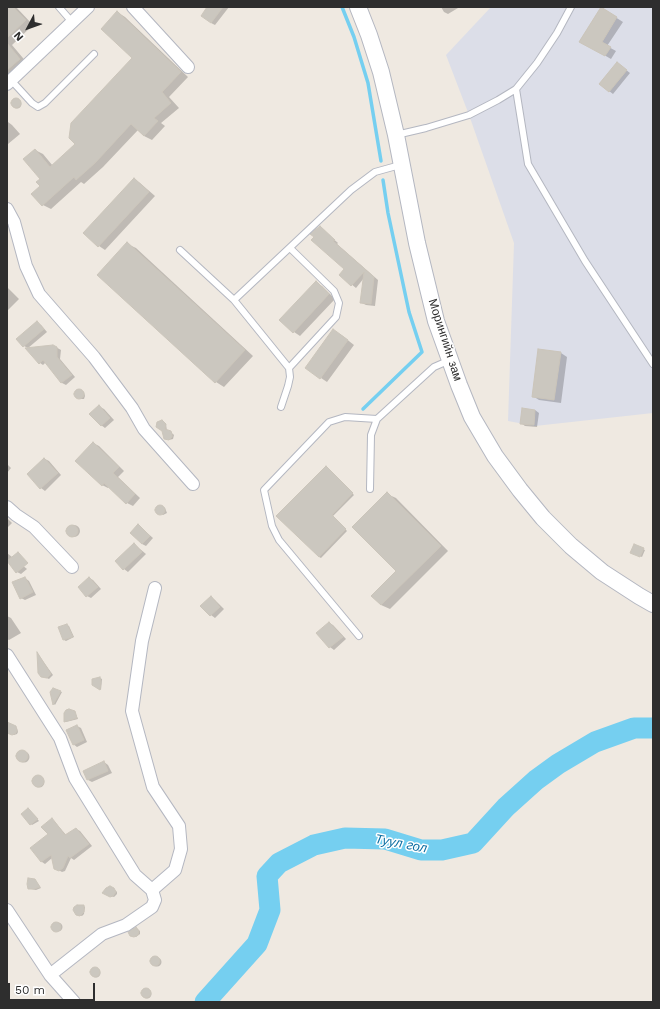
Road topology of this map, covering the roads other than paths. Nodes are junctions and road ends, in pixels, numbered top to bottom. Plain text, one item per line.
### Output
1 (59, 7) edge
2 (88, 7) edge
3 (133, 7) edge
4 (358, 7) edge
5 (571, 7) edge
6 (72, 22) junction
7 (94, 54) dead end
8 (188, 67) dead end
9 (9, 82) edge
10 (516, 89) junction
11 (396, 135) junction
12 (402, 164) junction
13 (7, 209) edge
14 (290, 248) junction
15 (180, 250) dead end
16 (234, 300) junction
17 (450, 360) junction
18 (653, 364) edge
19 (289, 368) junction
20 (281, 407) dead end
21 (377, 419) junction
22 (192, 484) dead end
23 (370, 490) dead end
24 (7, 507) edge
25 (72, 567) dead end
26 (155, 588) dead end
27 (653, 604) edge
28 (360, 636) dead end
29 (7, 655) edge
30 (152, 890) junction
31 (7, 910) edge
32 (50, 975) junction
33 (74, 1002) edge

1 - 6 lane
2 - 6 street
3 - 8 street
4 - 11 main road, Морингийн зам
5 - 10 lane
6 - 9 street
7 - 9 lane
10 - 11 lane
10 - 18 lane
11 - 12 main road, Морингийн зам
12 - 14 lane
12 - 17 main road, Морингийн зам
13 - 22 street
14 - 16 lane
14 - 19 lane
15 - 16 lane
16 - 19 lane
17 - 21 lane
17 - 27 main road, Морингийн зам
19 - 20 lane
21 - 23 lane
21 - 28 lane
24 - 25 street
26 - 30 street
29 - 30 street
30 - 32 street
31 - 32 street
32 - 33 street

